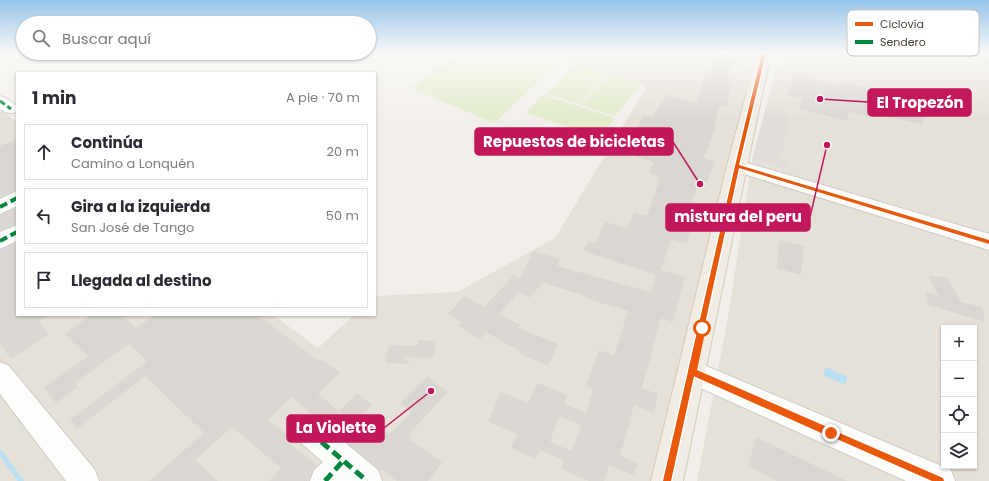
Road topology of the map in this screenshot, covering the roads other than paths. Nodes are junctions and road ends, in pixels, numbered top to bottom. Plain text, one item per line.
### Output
1 (759, 75) edge
2 (737, 166) junction
3 (16, 199) edge
4 (0, 207) edge
5 (16, 233) edge
6 (0, 241) edge
7 (989, 242) edge
8 (692, 372) junction
9 (0, 374) edge
10 (310, 432) dead end
11 (334, 471) edge
12 (84, 481) edge
13 (367, 481) edge
14 (668, 481) edge
15 (940, 481) edge

1 - 2 main road
2 - 7 street
2 - 8 main road
3 - 4 street
5 - 6 street
8 - 14 main road
8 - 15 street
9 - 12 street
10 - 11 street
11 - 13 street

